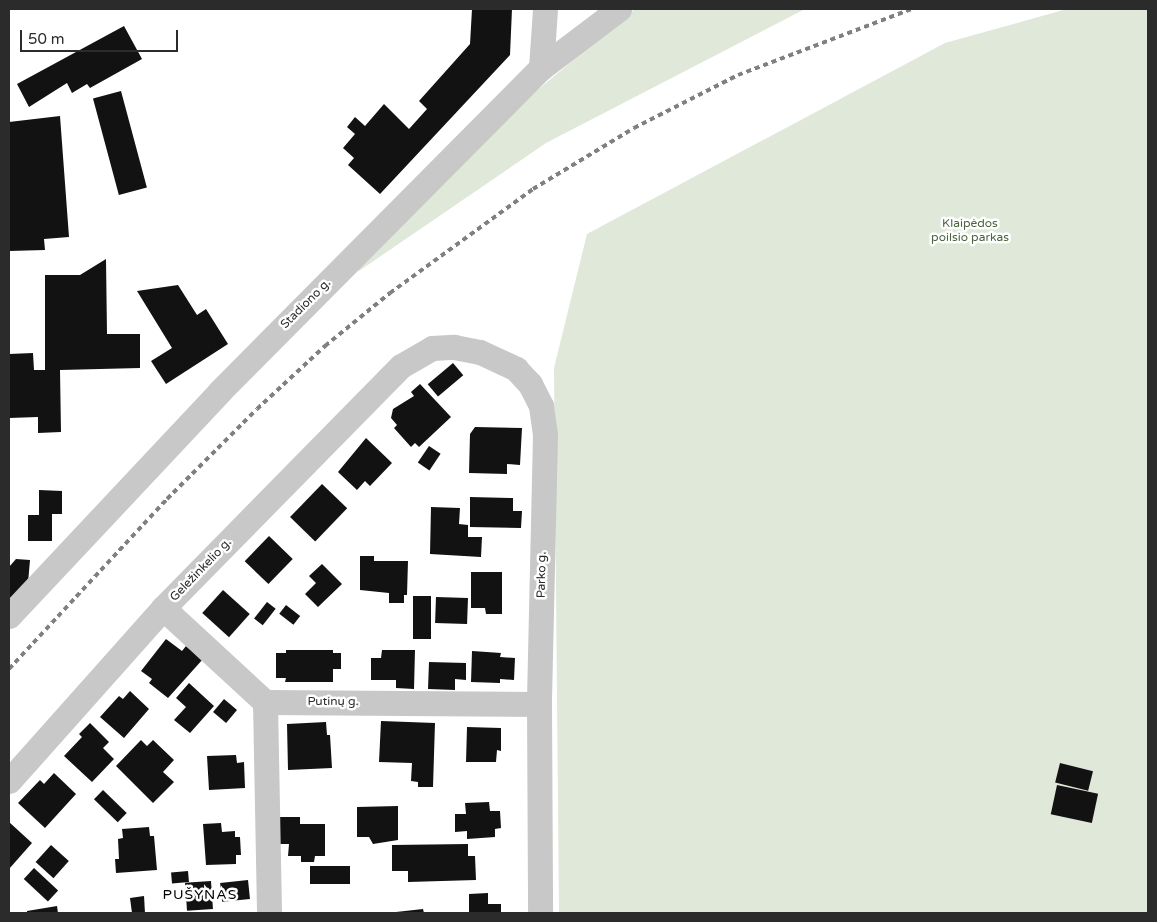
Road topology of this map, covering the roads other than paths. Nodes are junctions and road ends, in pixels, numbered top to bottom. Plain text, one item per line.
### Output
1 (545, 9) edge
2 (619, 9) edge
3 (541, 68) junction
4 (401, 366) joint
5 (163, 608) junction
6 (9, 616) edge
7 (265, 702) junction
8 (539, 704) junction
9 (9, 781) edge
10 (269, 913) edge
11 (540, 913) edge

1 - 3 street
2 - 3 street, Stadiono g.
3 - 6 street, Stadiono g.
4 - 5 street, Geležinkelio g.
4 - 8 street, Parko g.
5 - 7 street
5 - 9 street, Geležinkelio g.
7 - 8 street, Putinų g.
7 - 10 street
8 - 11 street, Parko g.

